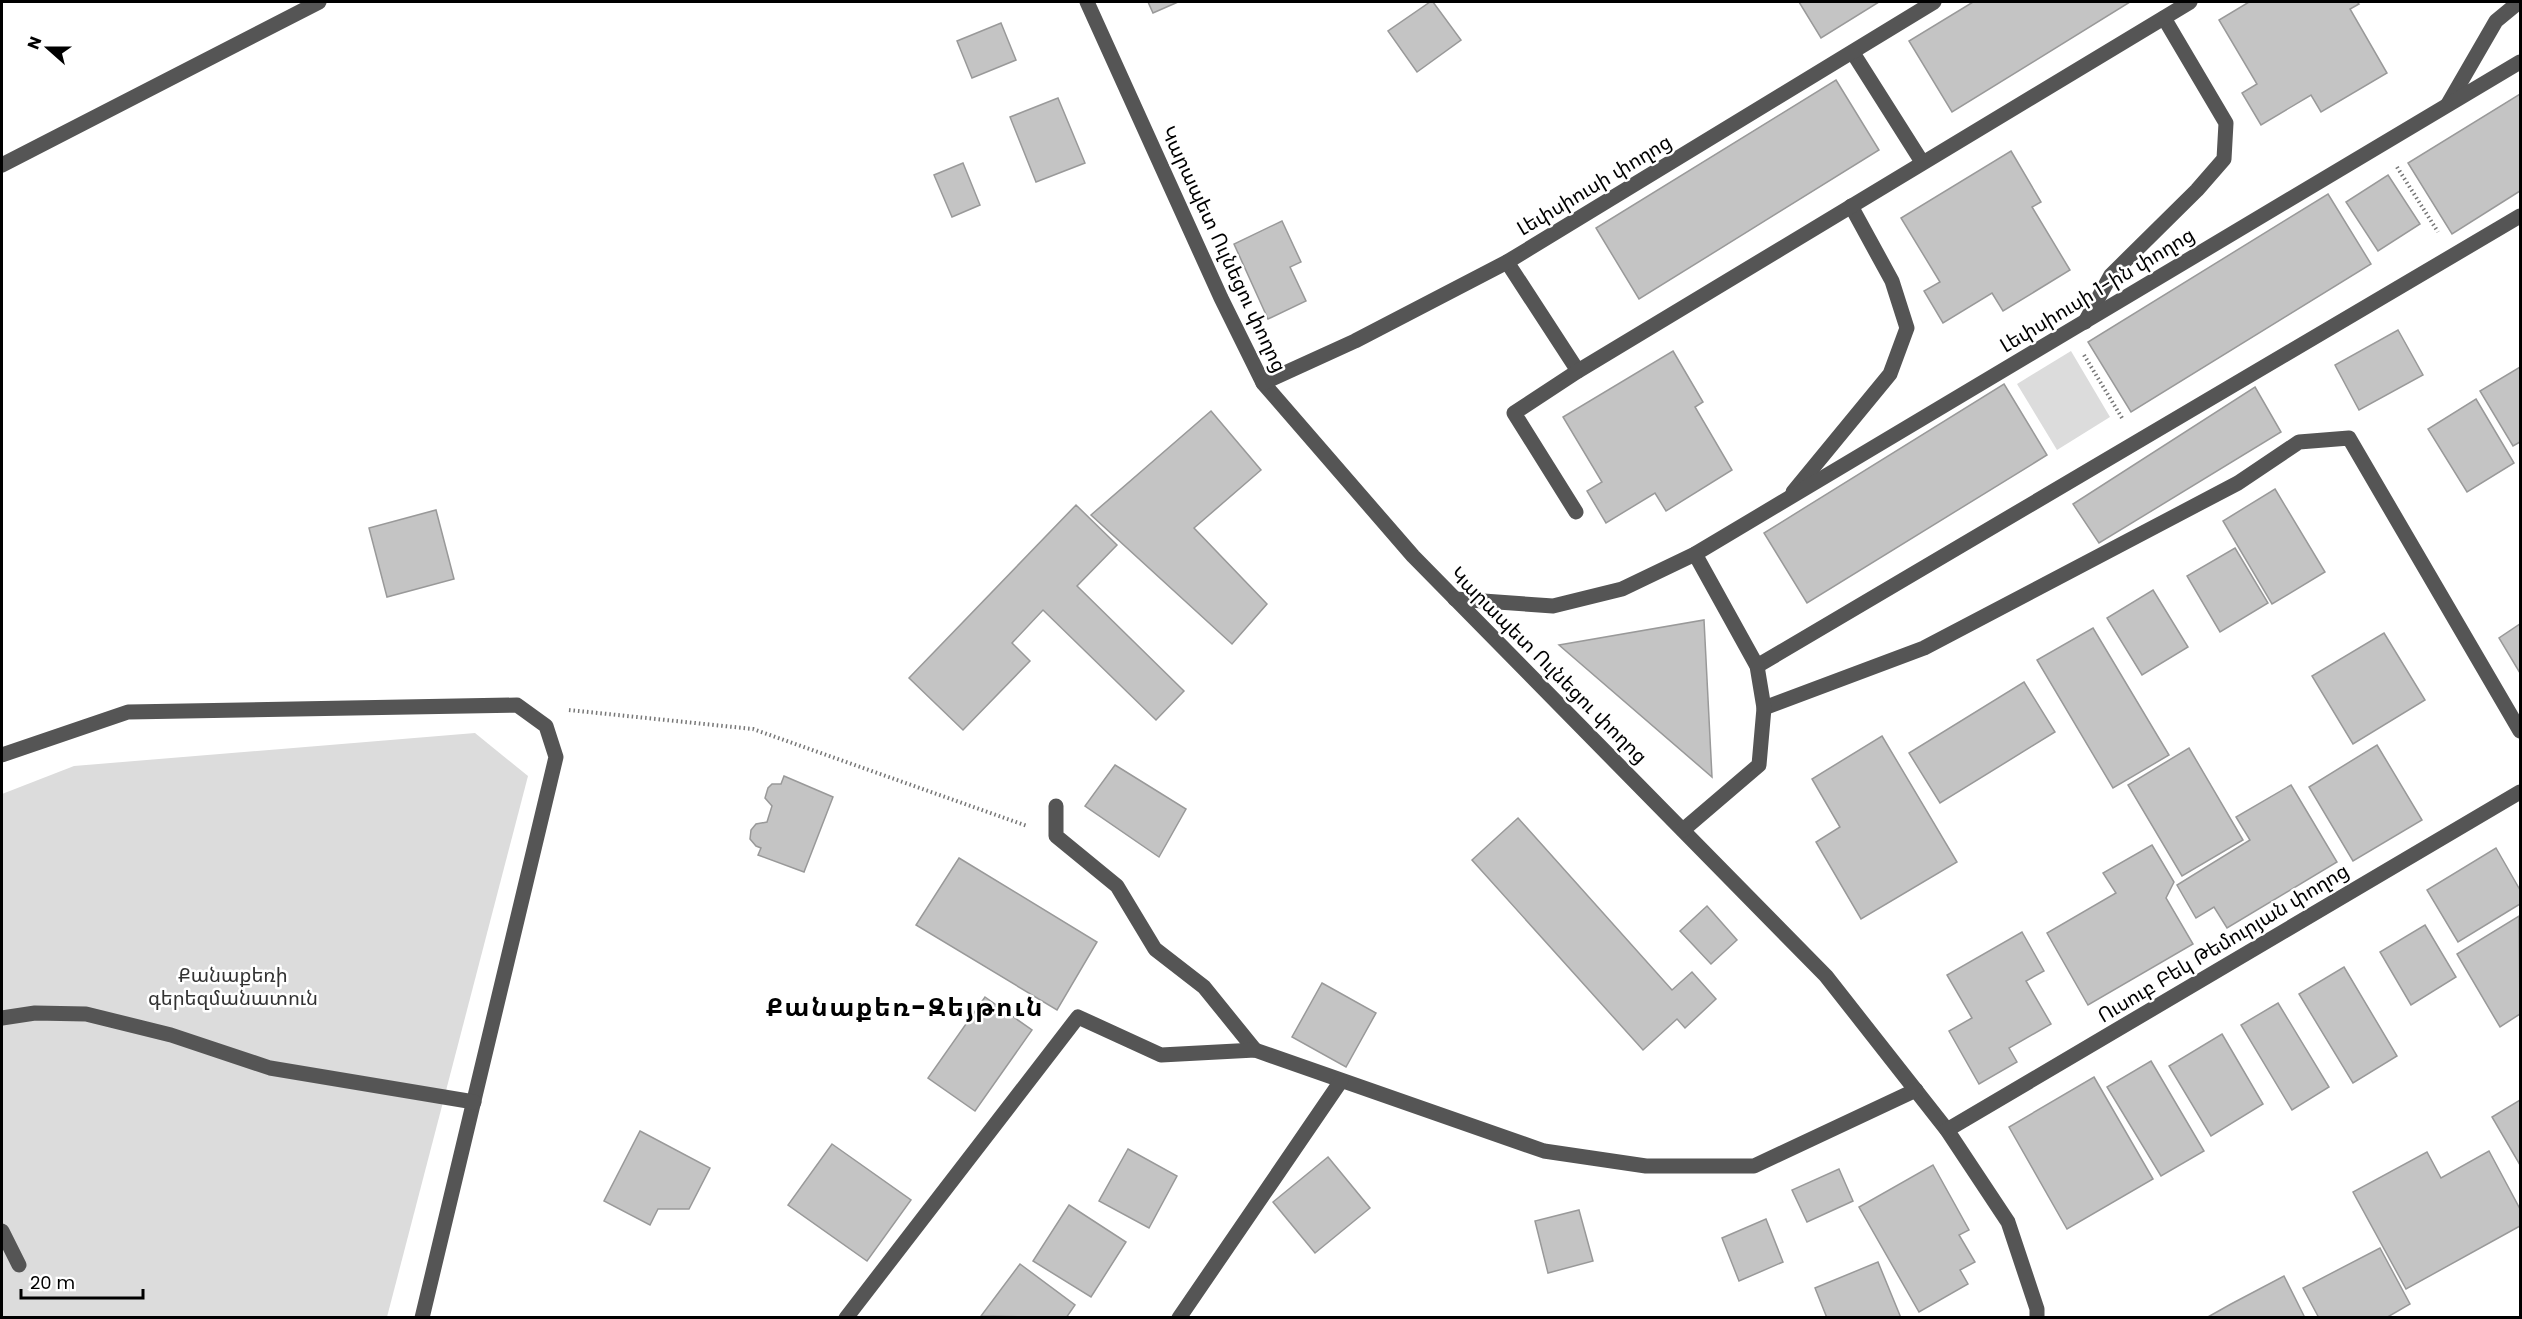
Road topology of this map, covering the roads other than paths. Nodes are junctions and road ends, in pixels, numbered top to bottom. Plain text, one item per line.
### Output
1 (319, 2) edge
2 (1087, 2) edge
3 (1934, 2) edge
4 (2190, 2) edge
5 (2519, 2) edge
6 (2164, 18) junction
7 (1853, 53) junction
8 (2520, 62) edge
9 (2446, 106) junction
10 (1922, 162) junction
11 (2, 165) edge
12 (1851, 207) junction
13 (2520, 216) edge
14 (1507, 262) junction
15 (2085, 322) junction
16 (1578, 371) junction
17 (1263, 383) junction
18 (1787, 500) junction
19 (1576, 512) dead end
20 (1695, 554) junction
21 (1455, 599) junction
22 (1756, 666) junction
23 (1764, 708) junction
24 (2520, 731) edge
25 (2, 754) edge
26 (2520, 792) edge
27 (1056, 806) dead end
28 (1683, 830) junction
29 (2, 1018) edge
30 (1255, 1050) junction
31 (1341, 1080) junction
32 (1916, 1090) junction
33 (474, 1102) junction
34 (1947, 1130) junction
35 (2, 1231) edge
36 (19, 1265) dead end
37 (422, 1317) edge
38 (846, 1317) edge
39 (1179, 1317) edge
40 (2037, 1317) edge

1 - 11 street
2 - 17 street, Կարապետ Ուլնեցու փողոց
3 - 7 street, Լեփսիուսի փողոց
4 - 6 street
5 - 9 street
6 - 10 street
6 - 15 street
7 - 10 street
7 - 14 street, Լեփսիուսի փողոց
8 - 9 street, Լեփսիուսի 1-ին փողոց
9 - 15 street, Լեփսիուսի 1-ին փողոց
10 - 12 street
12 - 16 street
12 - 18 street
13 - 22 street
14 - 16 street
14 - 17 street, Լեփսիուսի փողոց
15 - 18 street, Լեփսիուսի 1-ին փողոց
16 - 19 street
17 - 21 street, Կարապետ Ուլնեցու փողոց
18 - 20 street, Լեփսիուսի 1-ին փողոց
20 - 21 street, Լեփսիուսի 1-ին փողոց
20 - 22 street
21 - 28 street, Կարապետ Ուլնեցու փողոց
22 - 23 street
23 - 24 street
23 - 28 street
25 - 33 street
26 - 34 street, Ուսուբ Բեկ Թեմուրյան փողոց
27 - 30 street
28 - 32 street, Կարապետ Ուլնեցու փողոց
29 - 33 street
30 - 31 street
30 - 38 street
31 - 32 street
31 - 39 street
32 - 34 street, Կարապետ Ուլնեցու փողոց
33 - 37 street
34 - 40 street, Կարապետ Ուլնեցու փողոց
35 - 36 street

